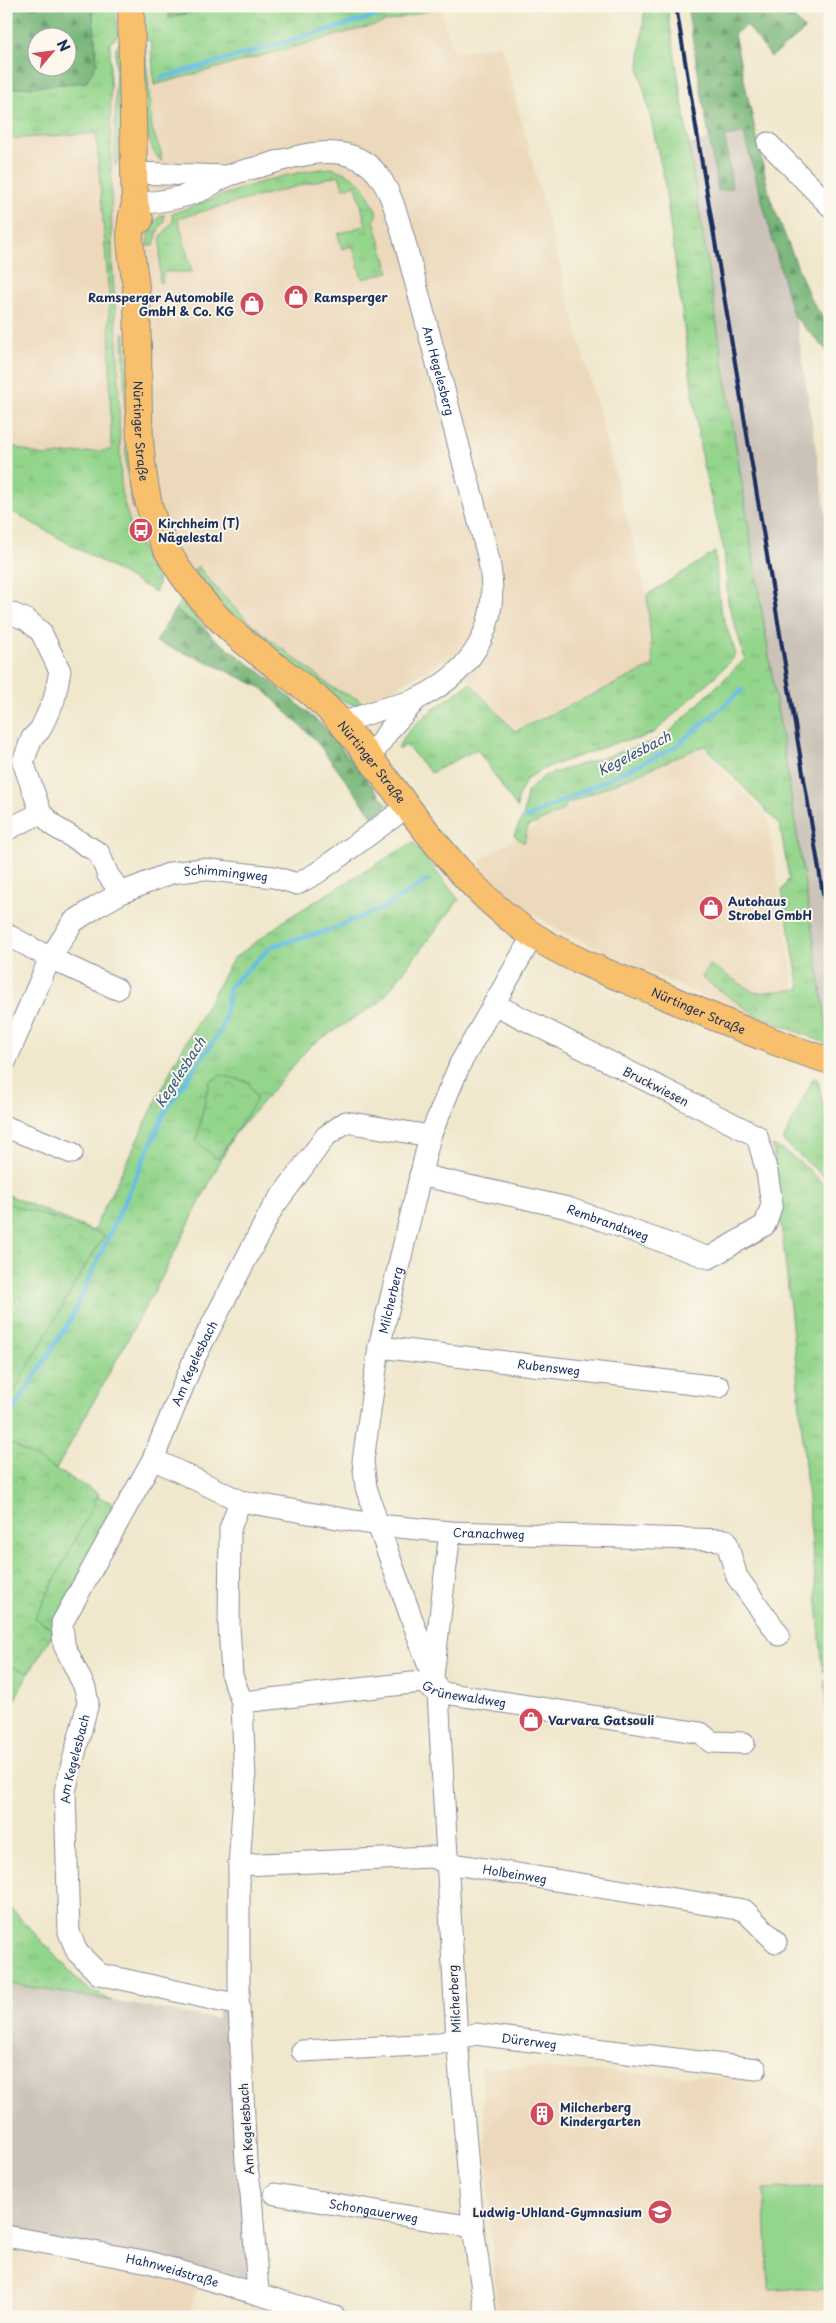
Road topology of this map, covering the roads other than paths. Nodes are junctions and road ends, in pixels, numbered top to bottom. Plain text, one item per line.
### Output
1 (131, 6) edge
2 (768, 144) dead end
3 (134, 174) junction
4 (226, 176) junction
5 (136, 204) junction
6 (830, 206) edge
7 (6, 611) edge
8 (417, 699) junction
9 (342, 723) junction
10 (370, 758) junction
11 (408, 806) junction
12 (41, 813) junction
13 (6, 830) edge
14 (121, 893) junction
15 (6, 934) edge
16 (533, 935) junction
17 (50, 958) junction
18 (117, 988) dead end
19 (494, 1004) junction
20 (6, 1060) edge
21 (830, 1061) edge
22 (6, 1127) edge
23 (430, 1136) junction
24 (72, 1153) dead end
25 (420, 1175) junction
26 (772, 1204) joint
27 (379, 1347) junction
28 (719, 1387) dead end
29 (154, 1458) junction
30 (240, 1501) junction
31 (378, 1525) junction
32 (450, 1532) junction
33 (779, 1635) dead end
34 (435, 1687) junction
35 (242, 1702) junction
36 (744, 1743) dead end
37 (447, 1863) junction
38 (239, 1865) junction
39 (776, 1942) dead end
40 (239, 1994) dead end
41 (456, 2039) junction
42 (302, 2051) dead end
43 (756, 2069) dead end
44 (275, 2194) dead end
45 (473, 2227) junction
46 (6, 2236) edge
47 (258, 2293) junction
48 (335, 2317) edge
49 (486, 2317) edge

1 - 3 main road, Nürtinger Straße
2 - 6 street
3 - 4 street, Am Hegelesberg
3 - 5 main road, Nürtinger Straße
4 - 5 street, Am Hegelesberg
4 - 8 street, Am Hegelesberg
5 - 9 main road, Nürtinger Straße
7 - 12 street
8 - 9 street, Am Hegelesberg
8 - 10 street, Am Hegelesberg
9 - 10 main road, Nürtinger Straße
10 - 11 main road, Nürtinger Straße
11 - 14 street, Schimmingweg
11 - 16 main road, Nürtinger Straße
12 - 13 street
12 - 14 street
14 - 17 street, Schimmingweg
15 - 17 street
16 - 19 street, Milcherberg
16 - 21 main road, Nürtinger Straße
17 - 18 street
17 - 20 street, Schimmingweg
19 - 23 street, Milcherberg
19 - 26 street, Bruckwiesen
22 - 24 street
23 - 25 street, Milcherberg
23 - 29 street, Am Kegelesbach
25 - 26 street, Rembrandtweg
25 - 27 street, Milcherberg
27 - 28 street, Rubensweg
27 - 31 street, Milcherberg
29 - 30 street, Cranachweg
29 - 47 street, Am Kegelesbach
30 - 31 street, Cranachweg
30 - 35 street
31 - 32 street, Cranachweg
31 - 34 street, Milcherberg
32 - 33 street, Cranachweg
32 - 34 street, Milcherberg
34 - 35 street, Grünewaldweg
34 - 36 street, Grünewaldweg
34 - 37 street, Milcherberg
35 - 38 street
37 - 38 street, Holbeinweg
37 - 39 street, Holbeinweg
37 - 41 street, Milcherberg
38 - 40 street
41 - 42 street, Dürerweg
41 - 43 street, Dürerweg
41 - 45 street, Milcherberg
44 - 45 street, Schongauerweg
45 - 49 street, Milcherberg
46 - 47 street, Hahnweidstraße
47 - 48 street, Hahnweidstraße

